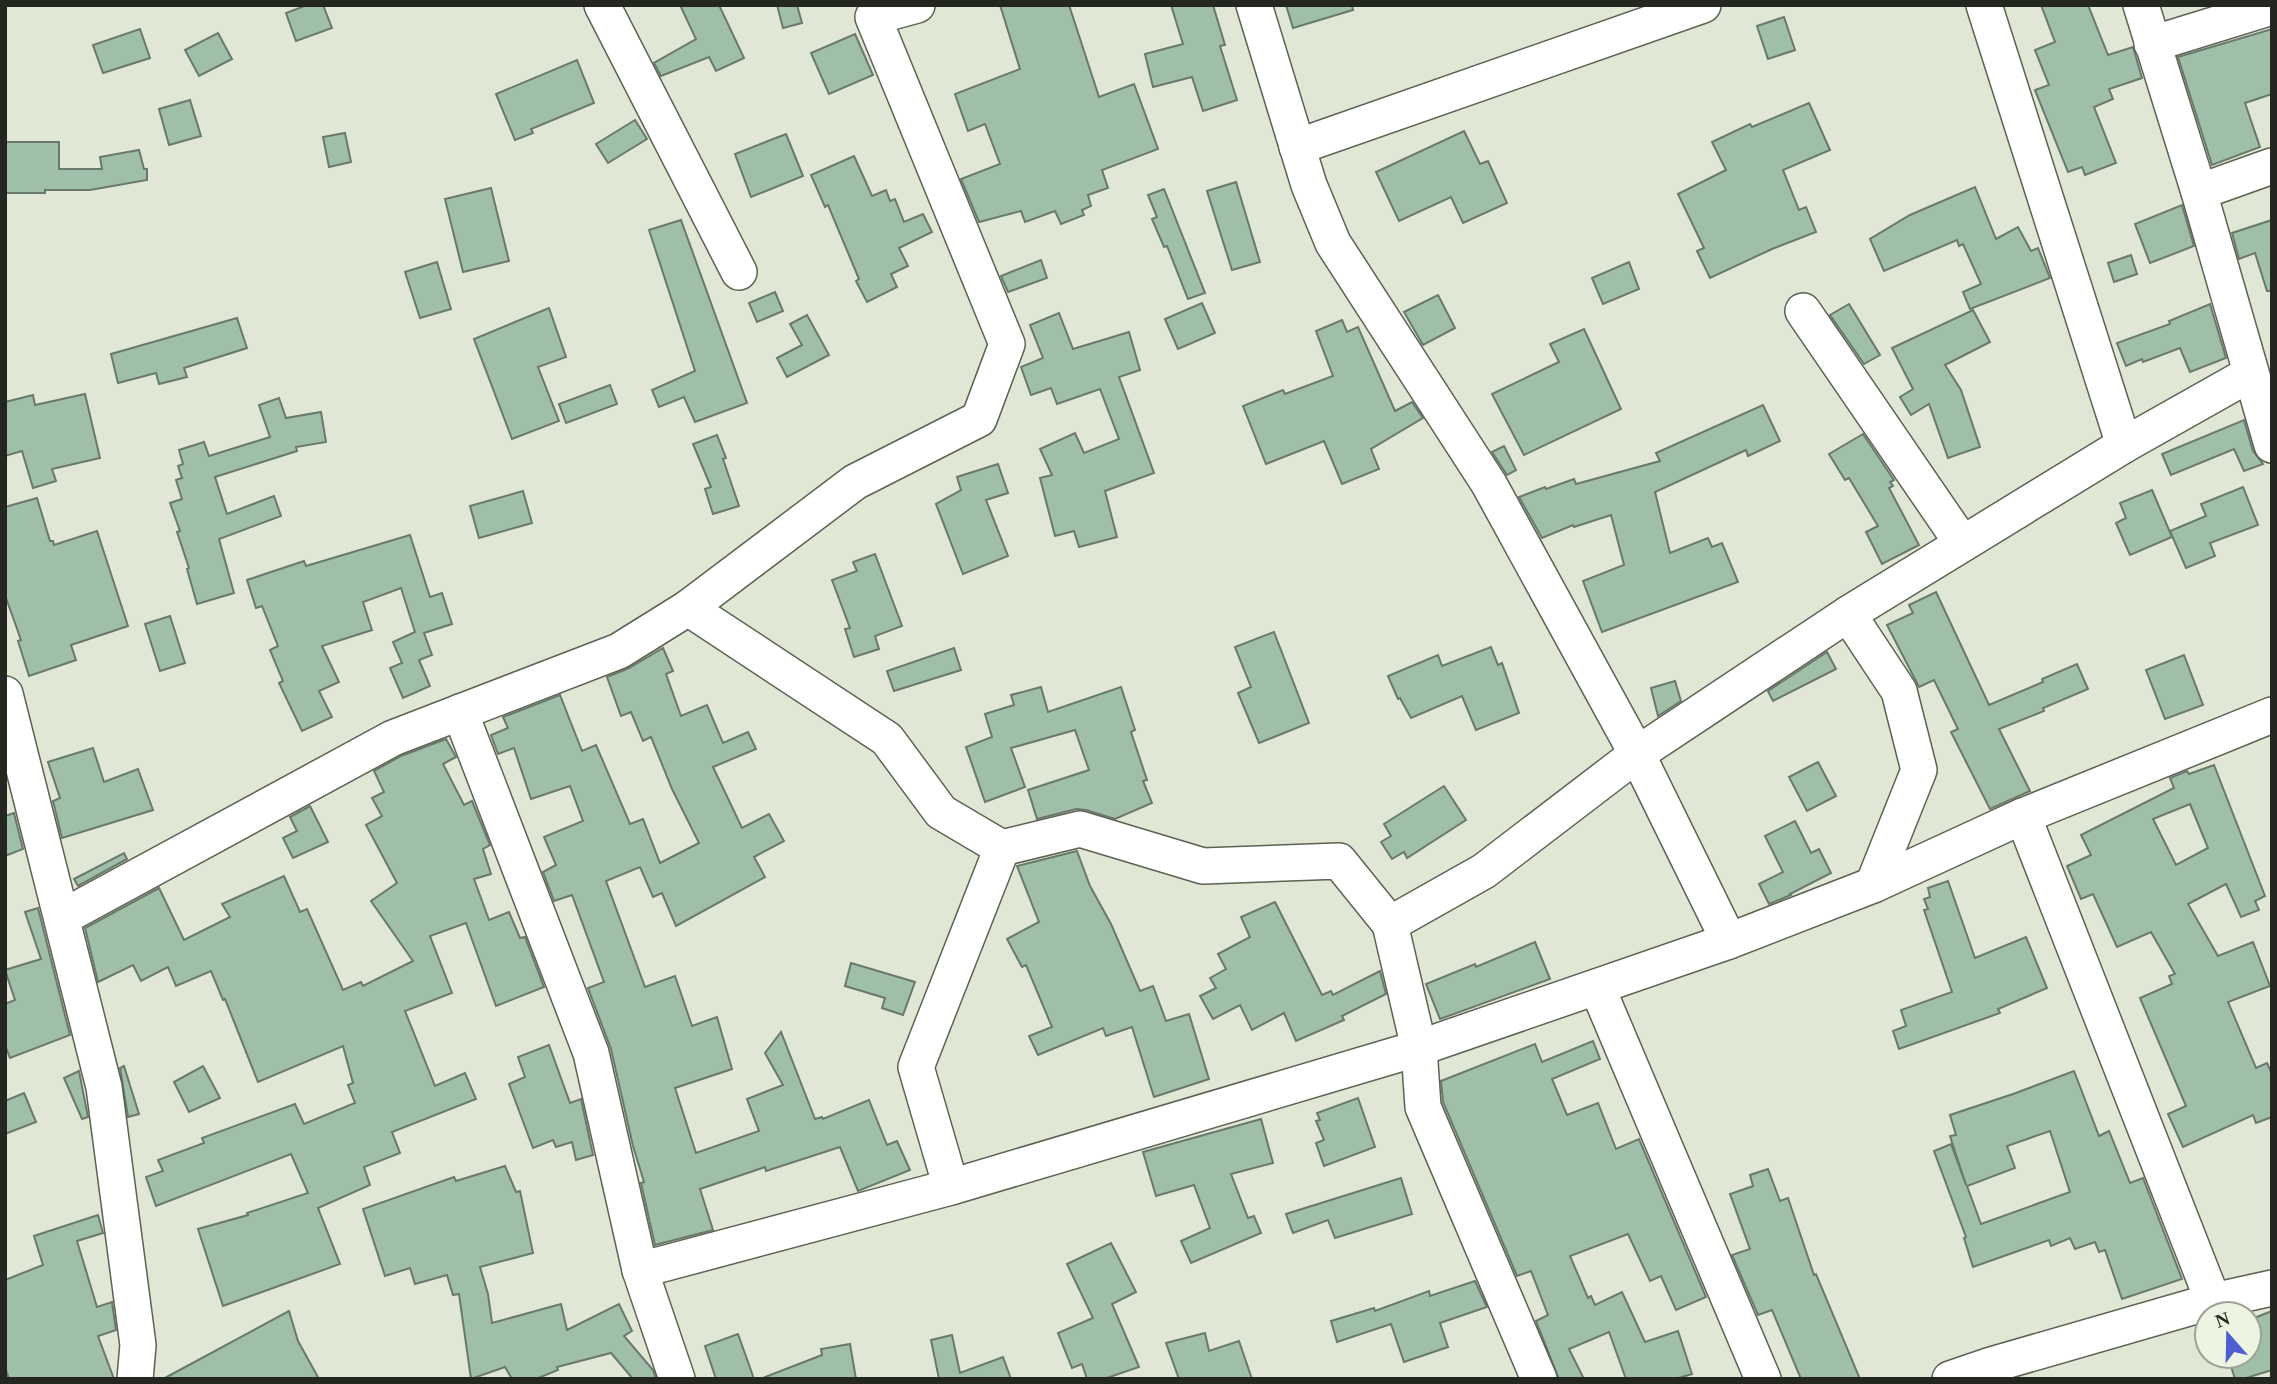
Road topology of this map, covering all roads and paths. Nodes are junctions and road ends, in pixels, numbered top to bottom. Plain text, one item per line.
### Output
1 (602, 5) edge
2 (917, 5) edge
3 (1254, 5) edge
4 (1703, 5) edge
5 (1984, 5) edge
6 (2141, 5) edge
7 (2272, 7) edge
8 (2152, 44) junction
9 (1297, 146) junction
10 (2272, 166) edge
11 (2199, 192) junction
12 (738, 272) dead end
13 (1803, 311) dead end
14 (2250, 374) junction
15 (2124, 445) junction
16 (2272, 445) edge
17 (1962, 544) junction
18 (688, 608) junction
19 (1847, 614) junction
20 (5, 694) edge
21 (460, 712) junction
22 (2272, 715) edge
23 (1637, 754) junction
24 (2023, 816) junction
25 (1002, 848) junction
26 (1873, 885) junction
27 (63, 917) junction
28 (1390, 924) junction
29 (1729, 941) junction
30 (1597, 987) junction
31 (1419, 1048) junction
32 (951, 1187) junction
33 (640, 1270) junction
34 (2272, 1288) edge
35 (2213, 1300) edge
36 (2218, 1300) edge
37 (2193, 1307) edge
38 (135, 1379) edge
39 (677, 1379) edge
40 (1539, 1379) edge
41 (1763, 1379) edge
42 (1950, 1379) edge

1 - 12 street
2 - 18 street
3 - 9 street
4 - 9 street
5 - 15 street
6 - 8 street
7 - 8 street
8 - 11 street
9 - 23 street
10 - 11 street
11 - 14 street
13 - 17 street
14 - 15 street
14 - 16 street
15 - 17 street
17 - 19 street
18 - 21 street
18 - 25 street
19 - 23 street
19 - 26 street
20 - 27 street
21 - 27 street
21 - 33 street
22 - 24 street
23 - 28 street
23 - 29 street
24 - 26 street
24 - 35 street
25 - 28 street
25 - 32 street
26 - 29 street
27 - 38 street
28 - 31 street
29 - 30 street
30 - 31 street
30 - 41 street
31 - 32 street
31 - 40 street
32 - 33 street
33 - 39 street
34 - 36 street
37 - 42 street

